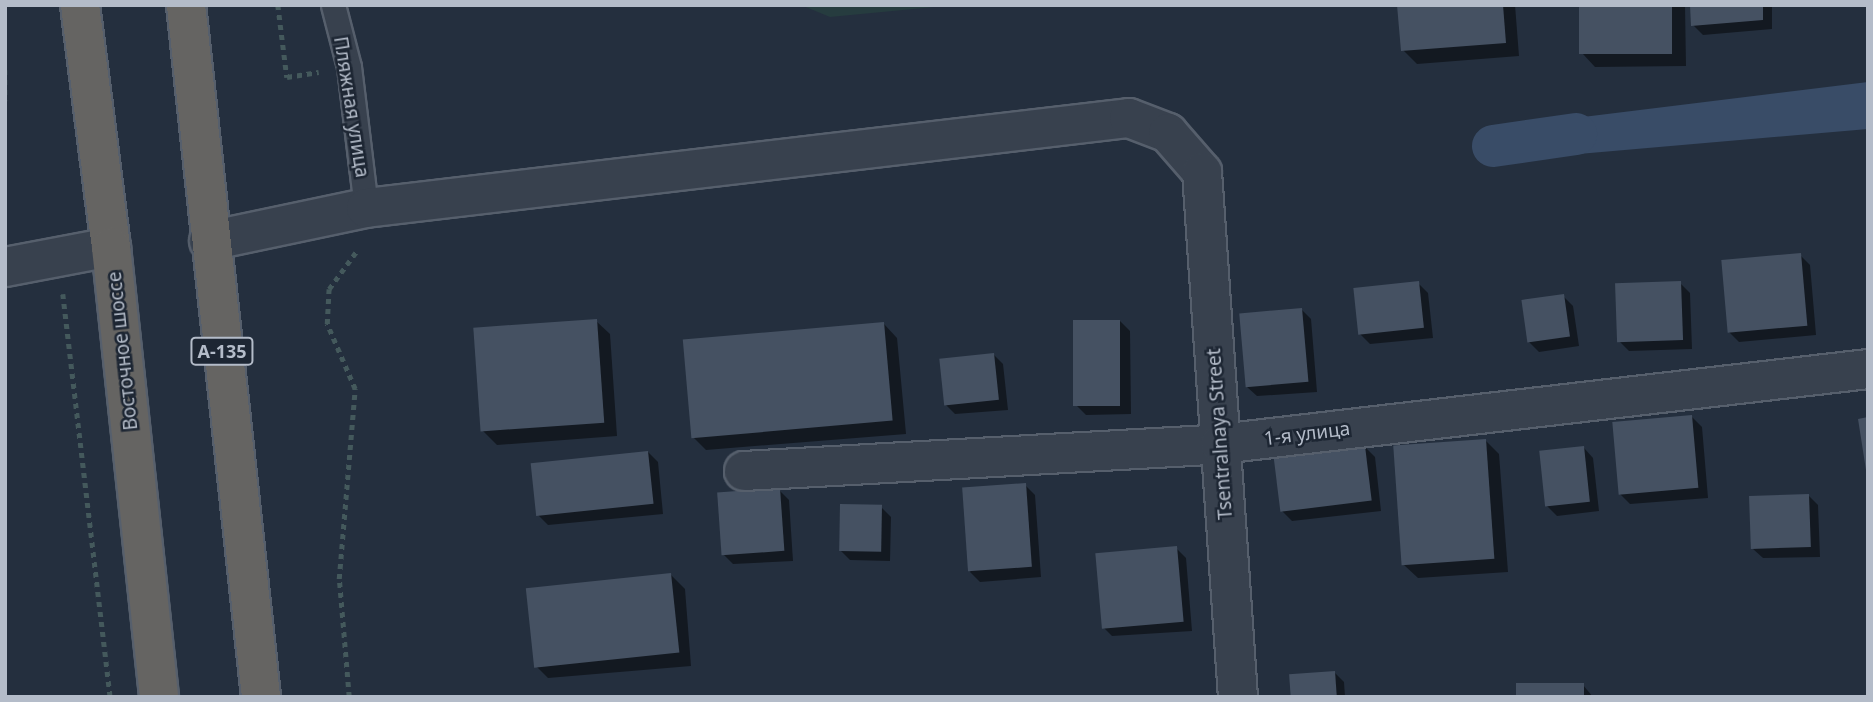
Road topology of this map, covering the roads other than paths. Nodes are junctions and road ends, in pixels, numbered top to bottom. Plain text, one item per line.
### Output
1 (80, 5) edge
2 (186, 5) edge
3 (333, 5) edge
4 (366, 208) junction
5 (209, 241) junction
6 (111, 247) junction
7 (5, 267) edge
8 (1868, 369) edge
9 (1220, 444) junction
10 (744, 471) dead end
11 (159, 697) edge
12 (261, 697) edge
13 (1238, 697) edge

1 - 6 highway, Восточное шоссе
2 - 5 highway, А-135
3 - 4 lane, Пляжная улица
4 - 5 street
4 - 9 street, Tsentralnaya Street
5 - 12 highway, А-135
6 - 7 street
6 - 11 highway, Восточное шоссе
8 - 9 street, 1-я улица
9 - 10 street, 1-я улица
9 - 13 street, Tsentralnaya Street

